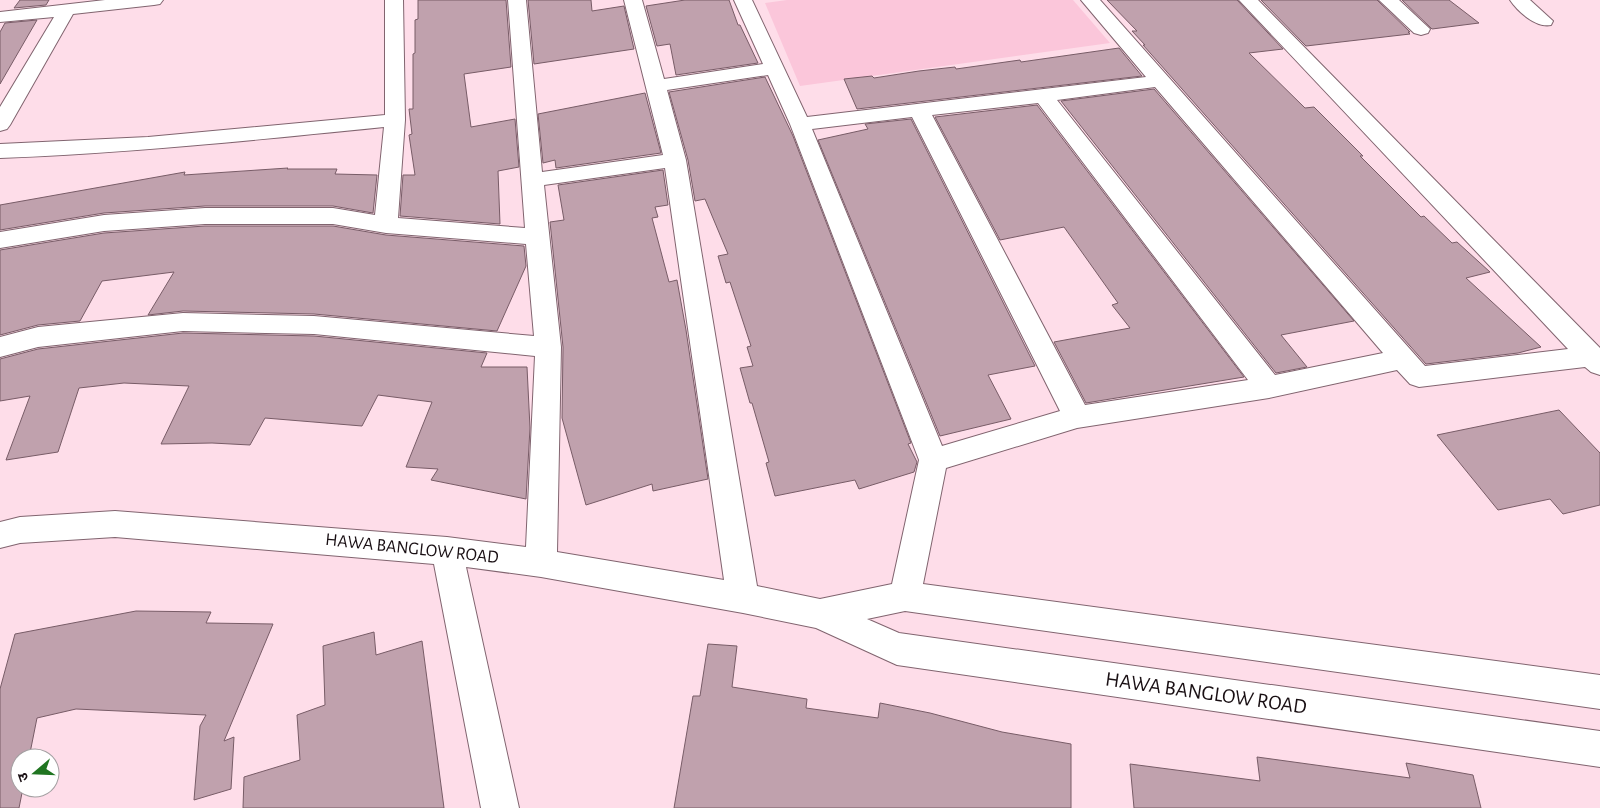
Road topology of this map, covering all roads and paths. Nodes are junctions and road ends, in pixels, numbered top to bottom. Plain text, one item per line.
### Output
1 (154, 0) edge
2 (394, 0) edge
3 (516, 0) edge
4 (633, 0) edge
5 (743, 0) edge
6 (1090, 0) edge
7 (1248, 0) edge
8 (1388, 0) edge
9 (1519, 0) edge
10 (67, 9) junction
11 (0, 17) edge
12 (1544, 21) dead end
13 (1421, 29) dead end
14 (774, 68) junction
15 (1159, 81) junction
16 (655, 86) junction
17 (1043, 96) junction
18 (919, 110) junction
19 (395, 120) junction
20 (800, 124) junction
21 (0, 125) edge
22 (0, 151) edge
23 (675, 160) junction
24 (533, 180) junction
25 (386, 225) junction
26 (537, 237) junction
27 (0, 240) edge
28 (0, 347) edge
29 (548, 347) junction
30 (1401, 359) junction
31 (1596, 360) edge
32 (1269, 387) junction
33 (1078, 417) junction
34 (933, 460) junction
35 (0, 535) edge
36 (447, 550) junction
37 (541, 563) junction
38 (905, 596) junction
39 (743, 598) junction
40 (820, 614) junction
41 (1600, 692) edge
42 (1600, 749) edge
43 (500, 808) edge

1 - 10 street
2 - 19 street
3 - 24 street
4 - 16 street
5 - 14 street
6 - 15 street
7 - 31 street
8 - 13 street
9 - 12 street
10 - 11 street
10 - 21 street
14 - 16 street
14 - 20 street
15 - 17 street
15 - 30 street
16 - 23 street
17 - 18 street
17 - 32 street
18 - 20 street
18 - 33 street
19 - 22 street
19 - 25 street
20 - 34 street
23 - 24 street
23 - 39 street
24 - 26 street
25 - 26 street
25 - 27 street
26 - 29 street
28 - 29 street
29 - 37 street
30 - 31 street
30 - 32 street
32 - 33 street
33 - 34 street
34 - 38 street
35 - 36 street, HAWA BANGLOW ROAD
36 - 37 street, HAWA BANGLOW ROAD
36 - 43 street
37 - 39 street, HAWA BANGLOW ROAD
38 - 40 street, HAWA BANGLOW ROAD
38 - 41 street, HAWA BANGLOW ROAD
39 - 40 street, HAWA BANGLOW ROAD
40 - 42 street, HAWA BANGLOW ROAD

